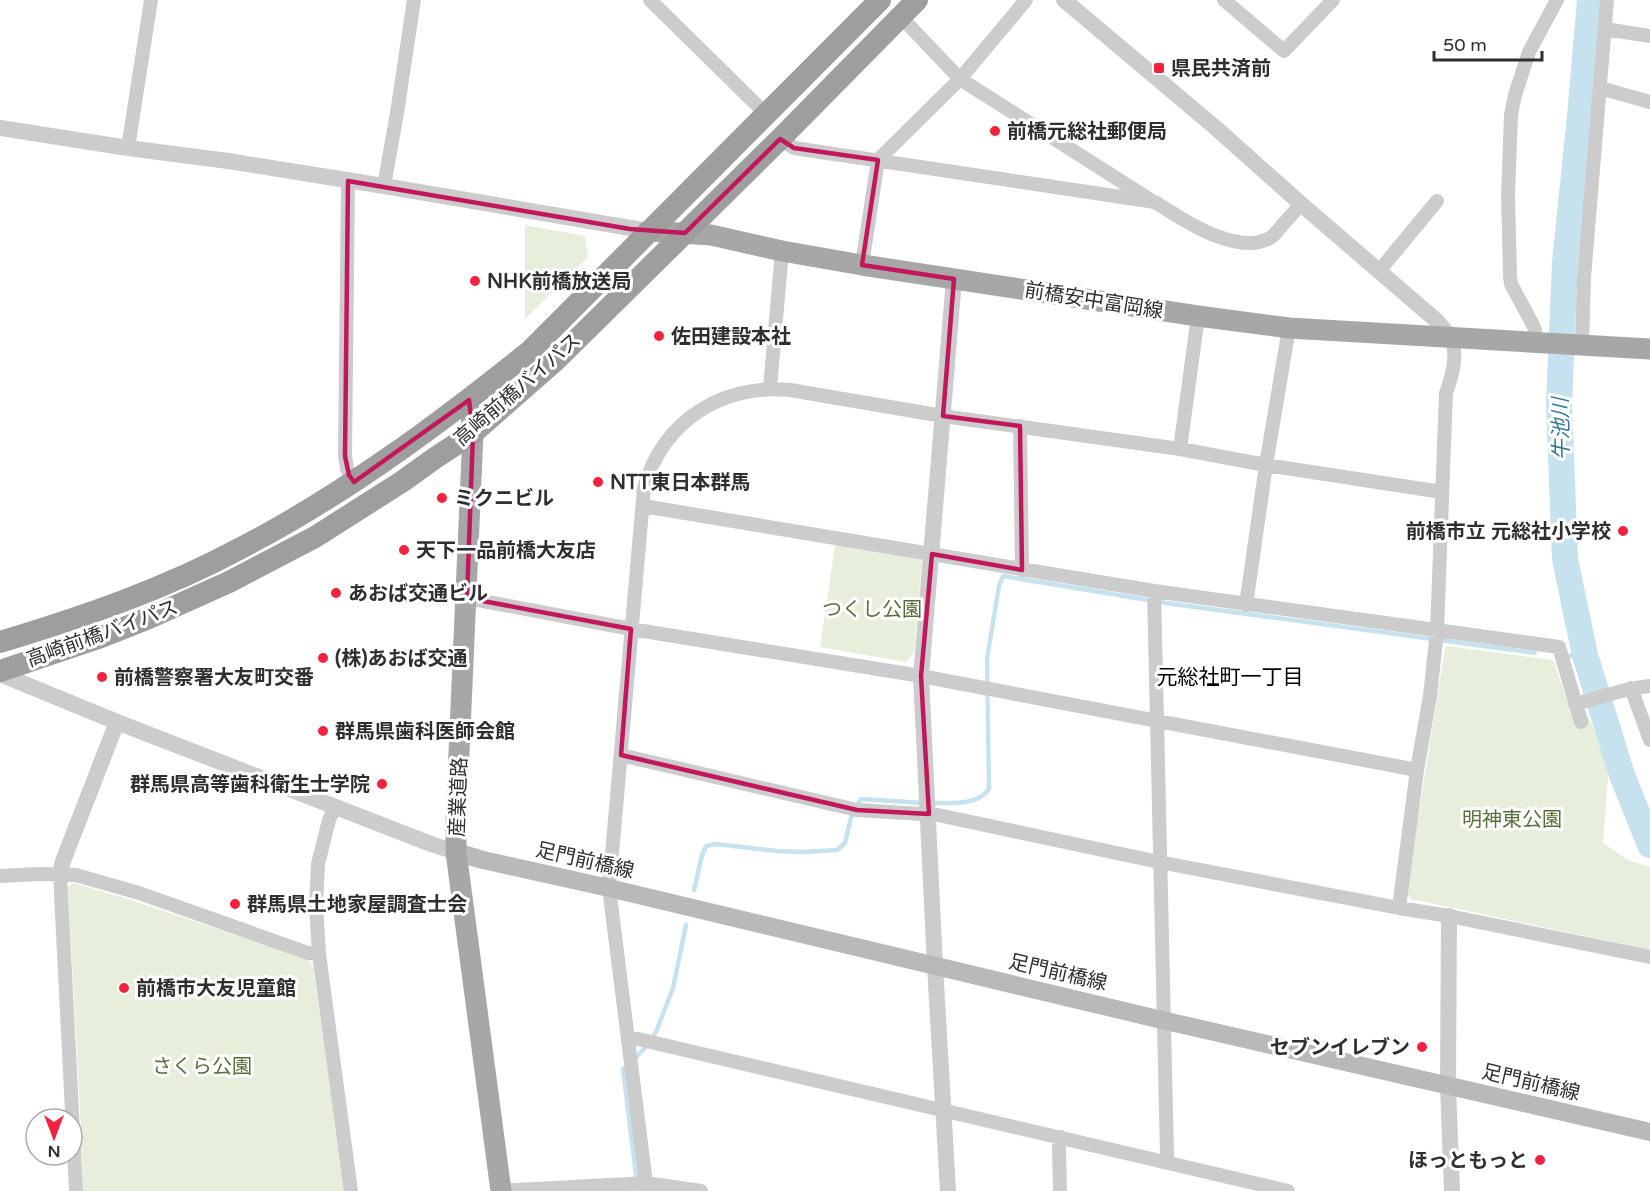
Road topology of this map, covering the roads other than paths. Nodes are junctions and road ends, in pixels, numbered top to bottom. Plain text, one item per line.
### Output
1 (151, 0) edge
2 (414, 0) edge
3 (650, 0) edge
4 (879, 0) edge
5 (917, 0) edge
6 (1026, 0) edge
7 (1064, 0) edge
8 (1224, 0) edge
9 (1333, 0) edge
10 (1557, 0) edge
11 (1607, 0) edge
12 (901, 17) junction
13 (1605, 28) junction
14 (1650, 36) edge
15 (960, 79) junction
16 (1600, 88) junction
17 (1650, 102) edge
18 (765, 113) junction
19 (0, 128) edge
20 (780, 139) junction
21 (128, 148) junction
22 (878, 160) junction
23 (348, 181) junction
24 (384, 186) junction
25 (1437, 201) dead end
26 (1155, 202) junction
27 (1301, 204) junction
28 (648, 231) junction
29 (685, 233) junction
30 (782, 251) junction
31 (862, 265) junction
32 (1379, 271) junction
33 (954, 279) junction
34 (1198, 316) junction
35 (1289, 328) junction
36 (1450, 337) junction
37 (1538, 343) junction
38 (1579, 345) junction
39 (1650, 349) edge
40 (770, 388) junction
41 (466, 402) junction
42 (943, 416) junction
43 (1020, 426) junction
44 (473, 433) junction
45 (1180, 449) junction
46 (1266, 465) junction
47 (354, 482) junction
48 (1442, 492) junction
49 (643, 506) junction
50 (932, 554) junction
51 (1022, 570) junction
52 (1154, 591) junction
53 (466, 598) junction
54 (1246, 605) junction
55 (631, 629) junction
56 (1437, 631) junction
57 (0, 642) edge
58 (0, 672) edge
59 (921, 676) junction
60 (1650, 686) edge
61 (1631, 688) junction
62 (1580, 703) junction
63 (1156, 721) junction
64 (117, 722) junction
65 (1581, 722) dead end
66 (1650, 740) edge
67 (621, 755) junction
68 (1417, 770) junction
69 (335, 807) junction
70 (928, 814) junction
71 (456, 852) junction
72 (1159, 862) junction
73 (60, 874) junction
74 (0, 876) edge
75 (609, 888) junction
76 (1399, 908) junction
77 (1449, 916) junction
78 (319, 954) junction
79 (1650, 957) edge
80 (934, 966) junction
81 (1162, 1020) junction
82 (628, 1039) junction
83 (1448, 1086) junction
84 (944, 1111) junction
85 (1650, 1132) edge
86 (1061, 1137) junction
87 (1166, 1161) junction
88 (1227, 1177) junction
89 (647, 1187) edge
90 (76, 1191) edge
91 (351, 1191) edge
92 (500, 1191) edge
93 (701, 1191) edge
94 (948, 1191) edge
95 (1060, 1191) edge
96 (1225, 1191) edge
97 (1288, 1191) edge
98 (1452, 1191) edge

1 - 21 street
2 - 24 street
3 - 18 street
4 - 18 highway, 高崎前橋バイパス
5 - 12 highway, 高崎前橋バイパス
6 - 15 street
7 - 27 street
8 - 9 street
10 - 37 street
11 - 13 street
12 - 15 street
12 - 20 highway, 高崎前橋バイパス
13 - 14 street
13 - 16 street
15 - 22 street
15 - 26 street
16 - 17 street
16 - 38 street
18 - 28 highway, 高崎前橋バイパス
19 - 21 street
20 - 22 street
20 - 29 highway, 高崎前橋バイパス
21 - 23 street
22 - 26 street
22 - 31 street
23 - 24 street
23 - 47 street
24 - 28 street
25 - 32 street
26 - 27 street
27 - 32 street
28 - 29 main road, 前橋安中富岡線
28 - 41 highway, 高崎前橋バイパス
29 - 30 main road, 前橋安中富岡線
29 - 44 highway, 高崎前橋バイパス
30 - 31 main road, 前橋安中富岡線
30 - 40 street
31 - 33 main road, 前橋安中富岡線
32 - 36 street
33 - 34 main road, 前橋安中富岡線
33 - 42 street
34 - 35 main road, 前橋安中富岡線
34 - 45 street
35 - 36 main road, 前橋安中富岡線
35 - 46 street
36 - 37 main road, 前橋安中富岡線
36 - 48 street
37 - 38 main road, 前橋安中富岡線
38 - 39 main road
40 - 42 street
40 - 49 street
41 - 44 main road, 産業道路
41 - 47 highway, 高崎前橋バイパス
42 - 43 street
42 - 50 street
43 - 45 street
43 - 51 street
44 - 53 main road, 産業道路
44 - 58 highway, 高崎前橋バイパス
45 - 46 street
46 - 48 street
46 - 54 street
47 - 57 highway, 高崎前橋バイパス
48 - 56 street
49 - 50 street
49 - 55 street
50 - 51 street
50 - 59 street
51 - 52 street
52 - 54 street
52 - 63 street
53 - 55 street
53 - 71 main road, 産業道路
54 - 56 street
55 - 59 street
55 - 67 street
56 - 62 street
56 - 68 street
58 - 64 street
59 - 63 street
59 - 70 street
60 - 61 street
61 - 62 street
61 - 66 street
62 - 65 street
63 - 68 street
63 - 72 street
64 - 69 street
64 - 73 street
67 - 70 street
67 - 75 street
68 - 76 street
69 - 71 street
69 - 78 street
70 - 72 street
70 - 80 street
71 - 75 main road, 足門前橋線
71 - 92 main road, 産業道路
72 - 76 street
72 - 81 street
73 - 74 street
73 - 78 street
73 - 90 street
75 - 80 main road, 足門前橋線
75 - 82 street
76 - 77 street
77 - 79 street
77 - 83 street
78 - 91 street
80 - 81 main road, 足門前橋線
80 - 84 street
81 - 83 main road, 足門前橋線
81 - 87 street
82 - 84 street
82 - 89 street
83 - 85 main road, 足門前橋線
83 - 98 street
84 - 86 street
84 - 94 street
86 - 87 street
86 - 95 street
87 - 88 street
88 - 96 street
88 - 97 street
89 - 92 street
89 - 93 street

